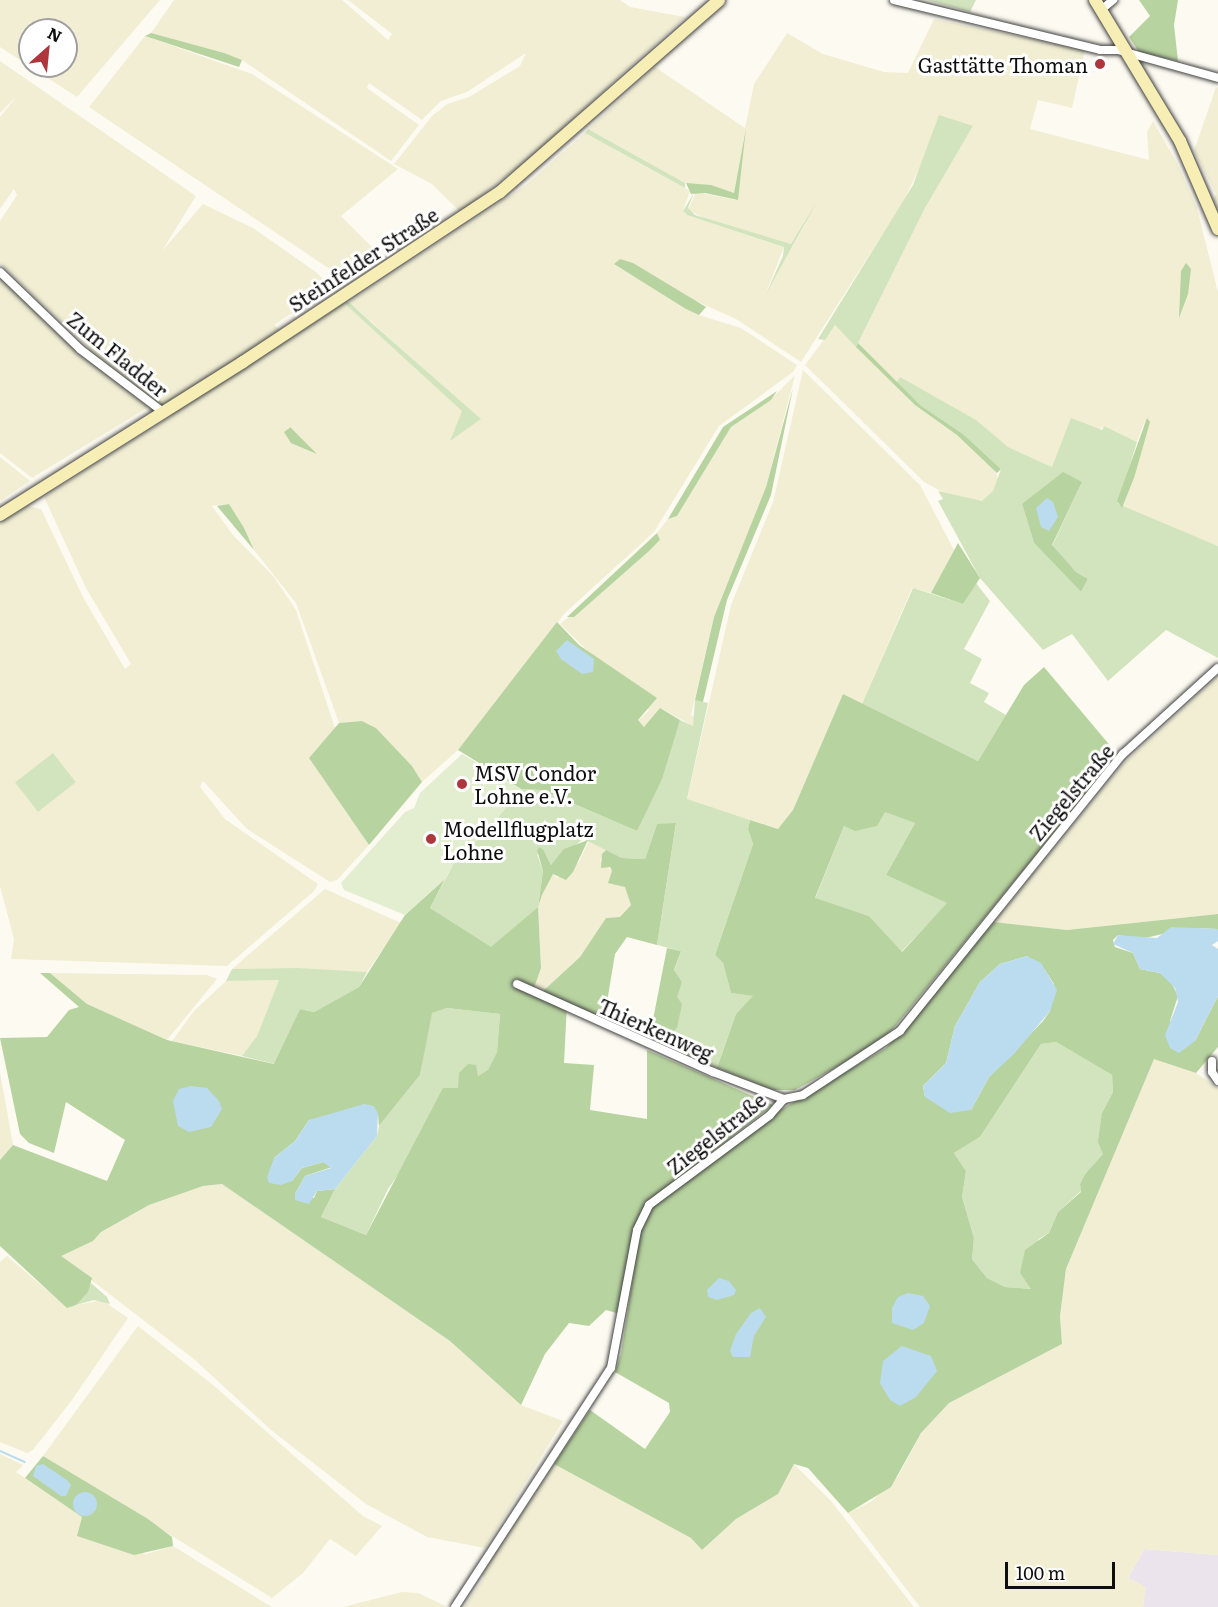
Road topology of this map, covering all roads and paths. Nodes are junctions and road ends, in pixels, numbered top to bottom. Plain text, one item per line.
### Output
1 (719, 0) edge
2 (894, 0) edge
3 (1113, 0) edge
4 (1098, 5) edge
5 (1127, 53) junction
6 (1218, 78) edge
7 (1218, 229) edge
8 (0, 272) edge
9 (163, 412) junction
10 (0, 515) edge
11 (1218, 668) edge
12 (517, 984) dead end
13 (1212, 1061) dead end
14 (1218, 1081) edge
15 (784, 1099) junction
16 (455, 1607) edge

1 - 9 main road, Steinfelder Straße
2 - 5 street
3 - 4 street
4 - 5 main road
5 - 6 street
5 - 7 main road
8 - 9 street, Zum Fladder
9 - 10 main road, Steinfelder Straße
11 - 15 street, Ziegelstraße
12 - 15 street, Thierkenweg
13 - 14 street
15 - 16 street, Ziegelstraße

